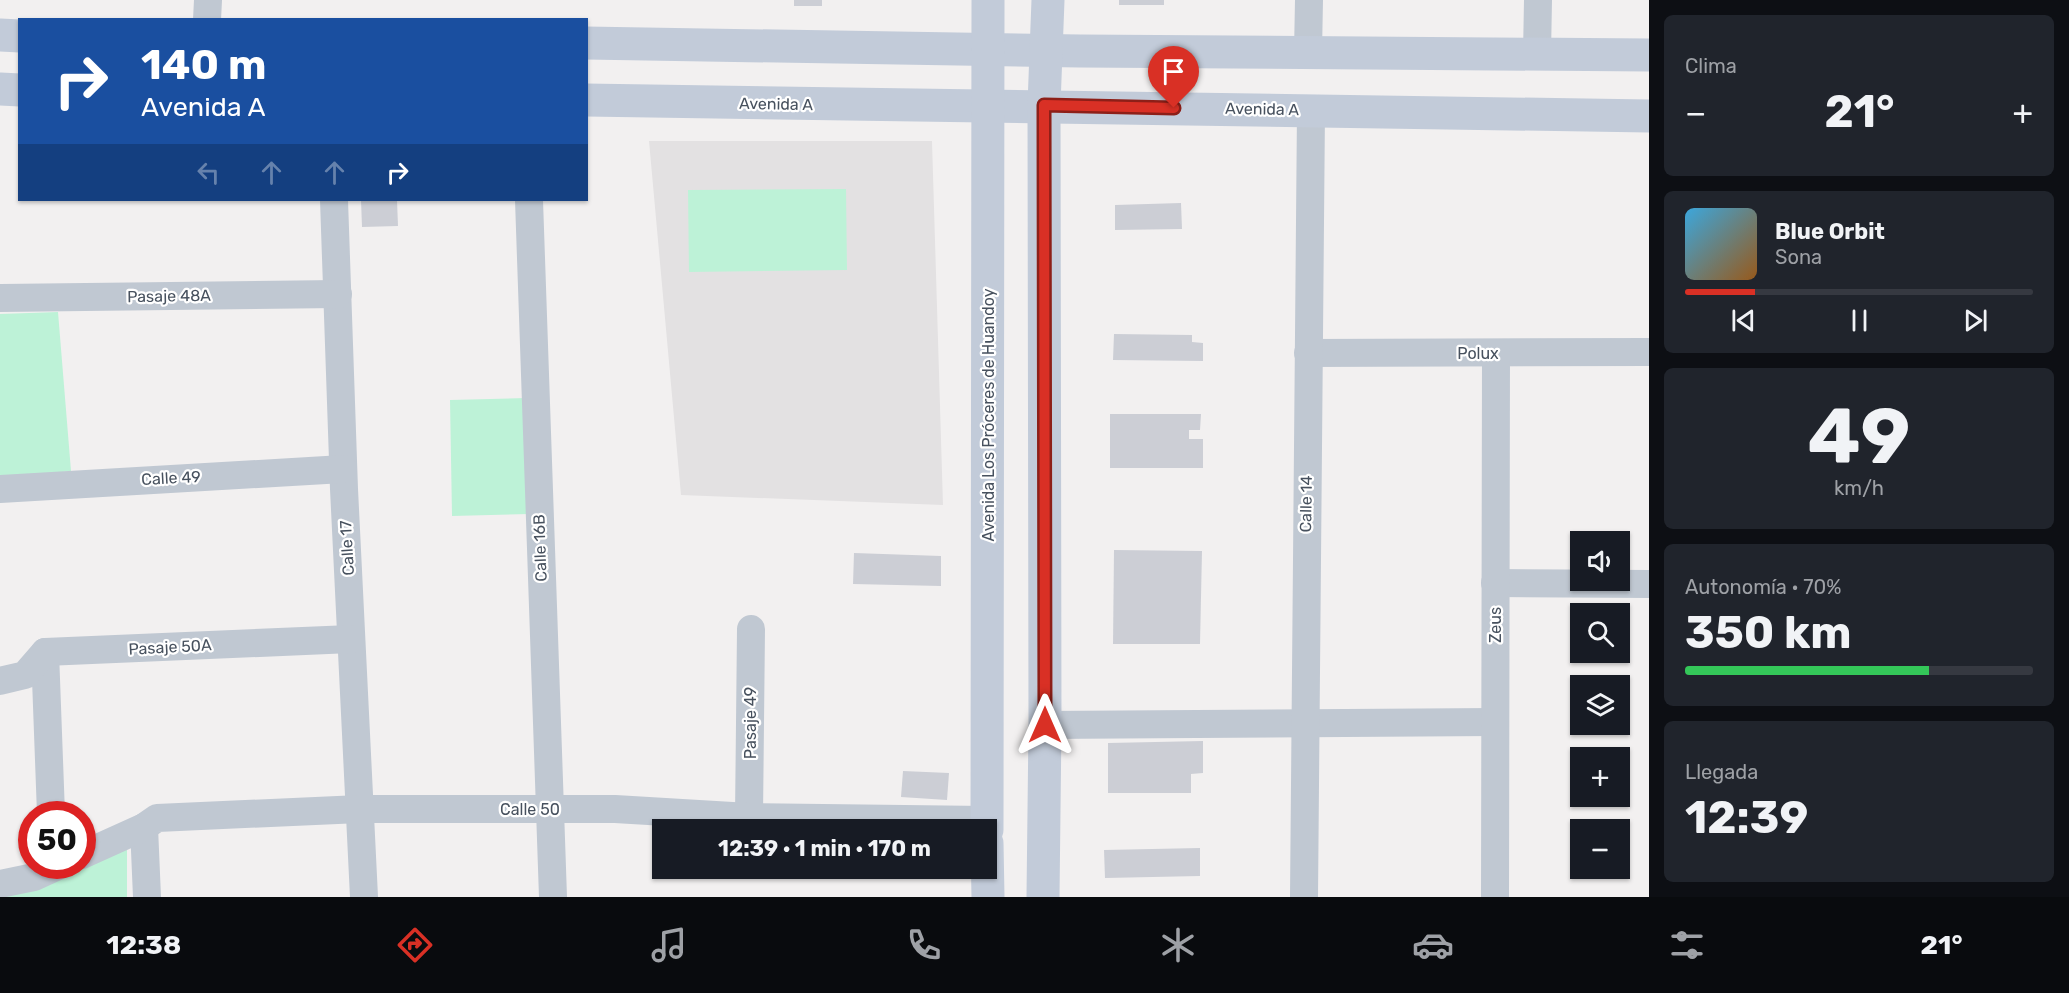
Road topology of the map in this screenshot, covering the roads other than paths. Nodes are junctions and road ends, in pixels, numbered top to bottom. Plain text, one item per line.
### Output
1 (208, 0) edge
2 (988, 0) edge
3 (1048, 0) edge
4 (1309, 0) edge
5 (1538, 0) edge
6 (207, 18) edge
7 (0, 36) edge
8 (18, 36) edge
9 (588, 43) edge
10 (988, 48) junction
11 (1048, 50) junction
12 (1308, 52) junction
13 (1537, 54) junction
14 (1649, 55) edge
15 (0, 89) edge
16 (18, 90) edge
17 (588, 100) edge
18 (1044, 105) junction
19 (989, 108) junction
20 (1311, 110) junction
21 (1649, 116) edge
22 (334, 201) edge
23 (529, 201) edge
24 (338, 294) junction
25 (0, 298) edge
26 (1308, 352) junction
27 (1649, 352) edge
28 (1496, 354) junction
29 (343, 469) junction
30 (0, 489) edge
31 (1495, 583) junction
32 (1649, 584) edge
33 (751, 629) dead end
34 (351, 639) junction
35 (45, 652) junction
36 (0, 681) edge
37 (1495, 722) junction
38 (1304, 724) junction
39 (1045, 725) junction
40 (51, 801) edge
41 (360, 809) junction
42 (548, 809) junction
43 (749, 817) junction
44 (783, 819) edge
45 (987, 819) edge
46 (144, 827) junction
47 (96, 849) edge
48 (24, 879) edge
49 (988, 879) edge
50 (0, 884) edge
51 (147, 897) edge
52 (364, 897) edge
53 (553, 897) edge
54 (988, 897) edge
55 (1043, 897) edge
56 (1304, 897) edge
57 (1495, 897) edge

1 - 6 street
2 - 10 street, Avenida Los Próceres de Huandoy
3 - 11 street
4 - 12 street
5 - 13 street
7 - 8 street
9 - 10 street
10 - 11 street
10 - 19 street, Avenida Los Próceres de Huandoy
11 - 12 street
11 - 18 street
12 - 13 street
13 - 14 street
15 - 16 street
17 - 19 street, Avenida A
18 - 19 street, Avenida A
18 - 20 street, Avenida A
18 - 39 street
19 - 45 street, Avenida Los Próceres de Huandoy
20 - 21 street, Avenida A
20 - 26 street, Calle 14
22 - 24 street, Calle 17
23 - 42 street, Calle 16B
24 - 25 street, Pasaje 48A
24 - 29 street, Calle 17
26 - 28 street, Polux
26 - 38 street, Calle 14
27 - 28 street, Polux
28 - 31 street, Zeus
29 - 30 street, Calle 49
29 - 34 street, Calle 17
31 - 32 street
31 - 37 street, Zeus
33 - 43 street, Pasaje 49
34 - 35 street, Pasaje 50A
34 - 41 street, Calle 17
35 - 36 street
35 - 40 street
37 - 38 street
37 - 57 street, Zeus
38 - 39 street
38 - 56 street, Calle 14
39 - 55 street
41 - 42 street, Calle 50
41 - 46 street, Calle 50
41 - 52 street, Calle 17
42 - 43 street, Calle 50
42 - 53 street, Calle 16B
43 - 44 street, Calle 50
46 - 47 street, Calle 50
46 - 51 street
48 - 50 street
49 - 54 street, Avenida Los Próceres de Huandoy

